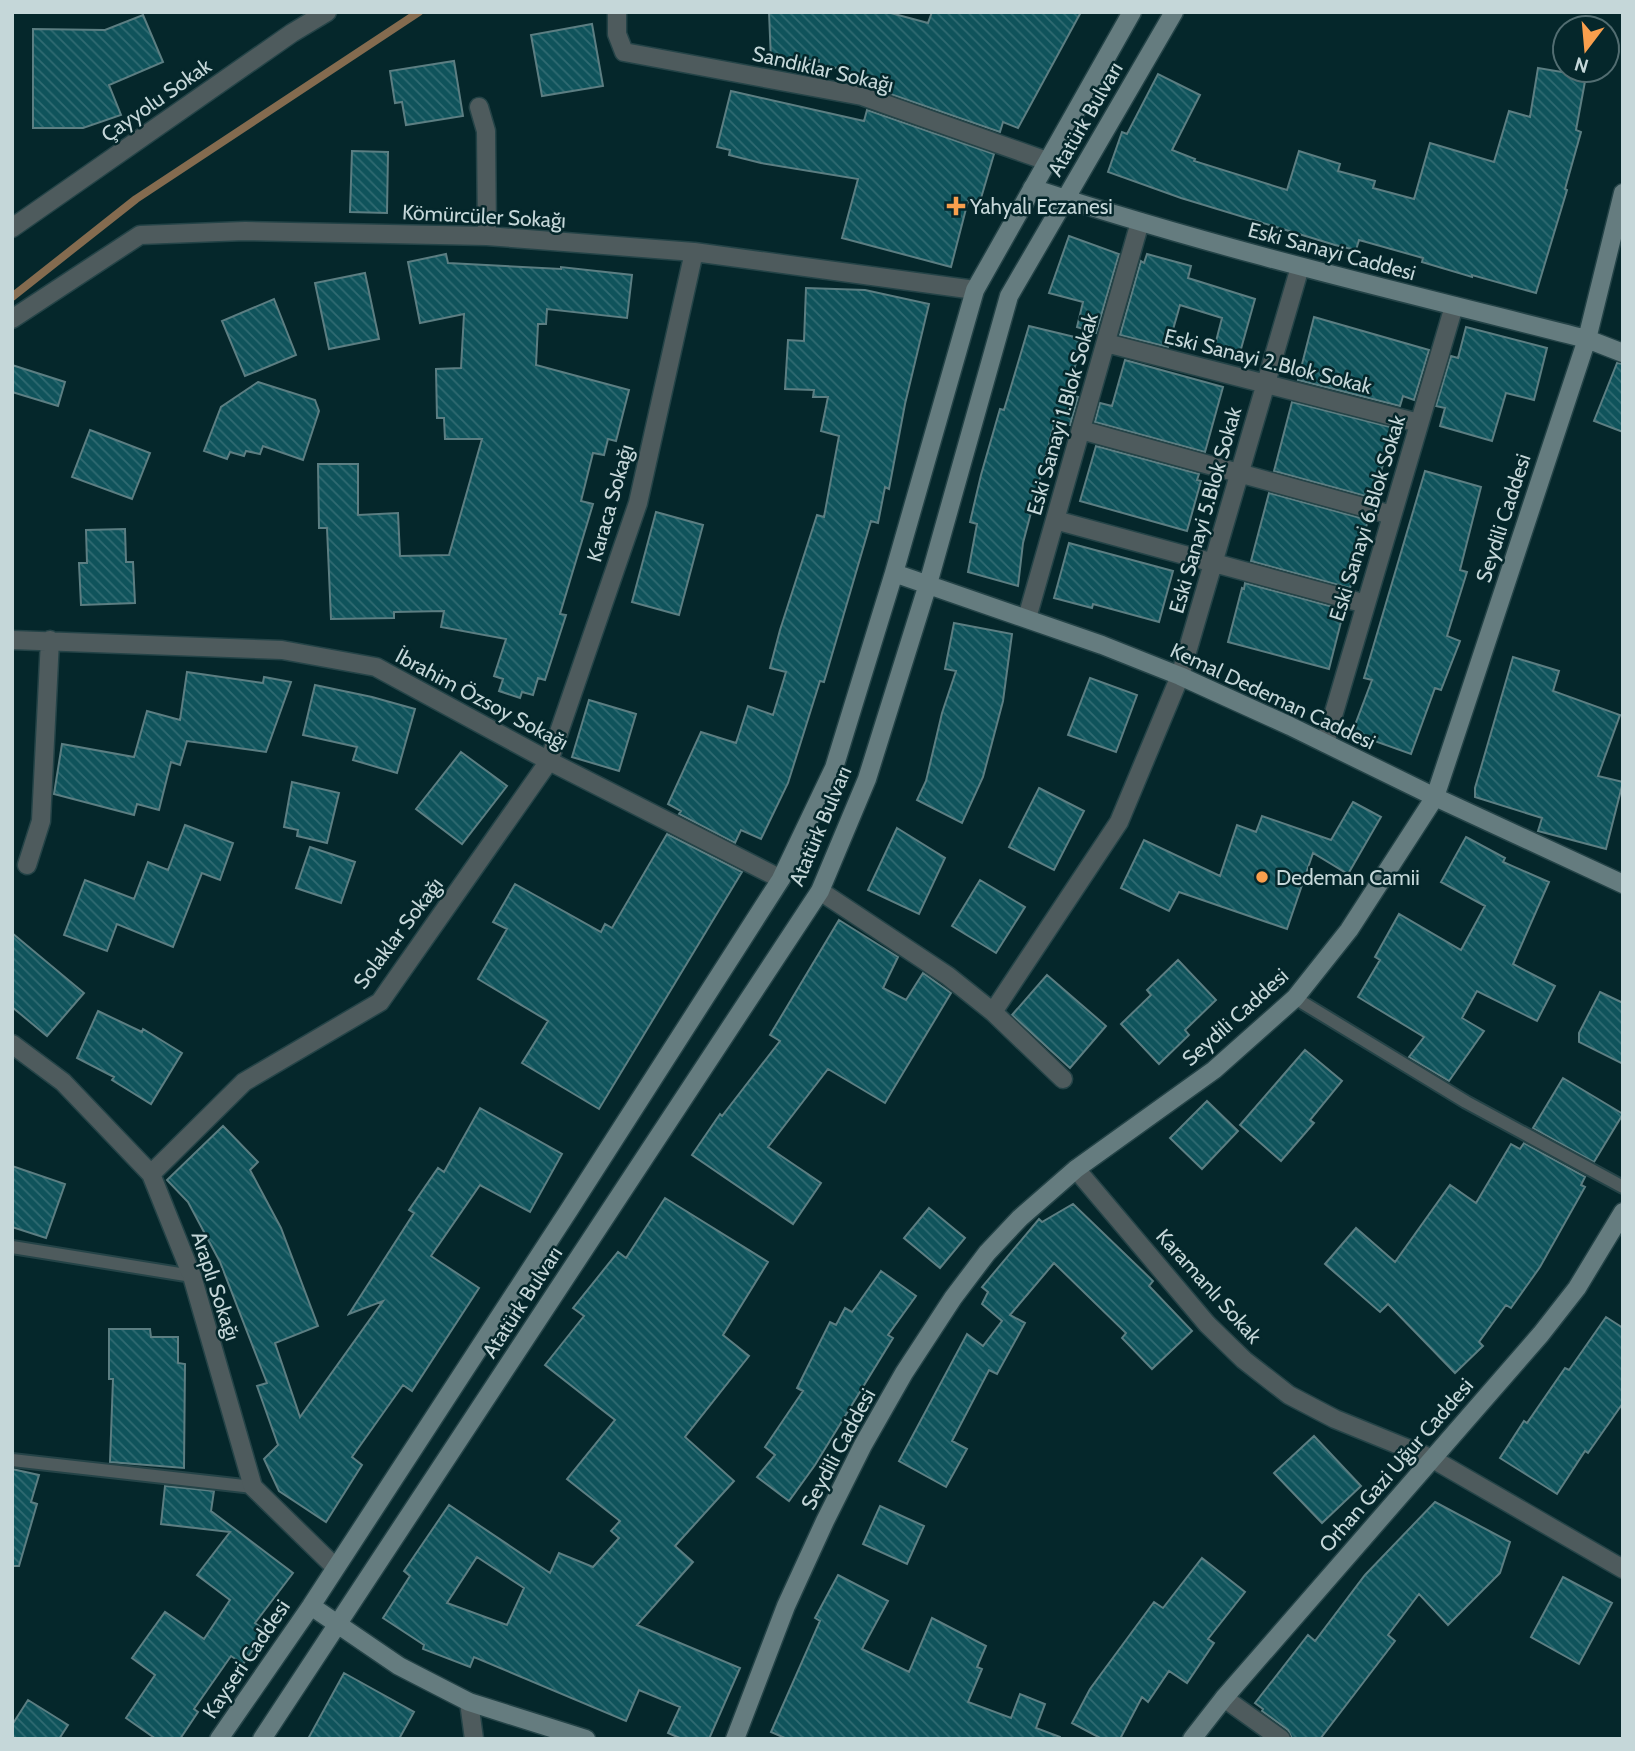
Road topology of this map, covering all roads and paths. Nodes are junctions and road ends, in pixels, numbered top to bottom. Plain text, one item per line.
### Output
1 (327, 12) edge
2 (617, 12) edge
3 (1132, 12) edge
4 (1174, 12) edge
5 (479, 107) dead end
6 (1046, 161) junction
7 (1032, 188) junction
8 (1623, 192) edge
9 (1065, 199) junction
10 (1140, 222) junction
11 (12, 228) edge
12 (487, 236) junction
13 (694, 252) junction
14 (1300, 267) junction
15 (975, 290) junction
16 (1454, 306) junction
17 (12, 319) edge
18 (1587, 339) junction
19 (1105, 344) junction
20 (1623, 353) edge
21 (1266, 384) junction
22 (1419, 424) junction
23 (1081, 430) junction
24 (1240, 471) junction
25 (1392, 515) junction
26 (1055, 520) junction
27 (1213, 562) junction
28 (894, 573) junction
29 (928, 584) junction
30 (1366, 604) junction
31 (1027, 618) junction
32 (12, 640) edge
33 (50, 640) junction
34 (1180, 676) junction
35 (1325, 743) junction
36 (548, 761) junction
37 (1435, 797) junction
38 (27, 865) dead end
39 (780, 879) junction
40 (1623, 884) edge
41 (820, 891) junction
42 (1295, 998) junction
43 (993, 1012) junction
44 (12, 1044) edge
45 (1063, 1079) dead end
46 (1076, 1169) junction
47 (150, 1174) junction
48 (1623, 1187) edge
49 (1623, 1212) edge
50 (12, 1247) edge
51 (192, 1276) junction
52 (1431, 1458) junction
53 (12, 1460) edge
54 (253, 1487) junction
55 (335, 1567) junction
56 (1623, 1569) edge
57 (311, 1606) junction
58 (339, 1623) junction
59 (1224, 1698) junction
60 (469, 1702) junction
61 (219, 1739) edge
62 (262, 1739) edge
63 (474, 1739) edge
64 (586, 1739) edge
65 (735, 1739) edge
66 (1192, 1739) edge
67 (1281, 1739) edge

1 - 11 street, Çayyolu Sokak
2 - 6 street, Sandıklar Sokağı
3 - 6 street, Atatürk Bulvarı
4 - 9 street, Atatürk Bulvarı
5 - 12 street
6 - 7 street, Atatürk Bulvarı
7 - 9 street, Eski Sanayi Caddesi
7 - 15 street, Atatürk Bulvarı
8 - 18 street, Seydili Caddesi
9 - 10 street, Eski Sanayi Caddesi
9 - 29 street, Atatürk Bulvarı
10 - 14 street, Eski Sanayi Caddesi
10 - 19 street, Eski Sanayi 1.Blok Sokak
12 - 13 street, Kömürcüler Sokağı
12 - 17 street, Kömürcüler Sokağı
13 - 15 street, Kömürcüler Sokağı
13 - 36 street, Karaca Sokağı
14 - 16 street, Eski Sanayi Caddesi
14 - 21 street, Eski Sanayi 5.Blok Sokak
15 - 28 street, Atatürk Bulvarı
16 - 18 street, Eski Sanayi Caddesi
16 - 22 street, Eski Sanayi 6.Blok Sokak
18 - 20 street, Eski Sanayi Caddesi
18 - 37 street, Seydili Caddesi
19 - 21 street, Eski Sanayi 2.Blok Sokak
19 - 23 street, Eski Sanayi 1.Blok Sokak
21 - 22 street, Eski Sanayi 2.Blok Sokak
21 - 24 street, Eski Sanayi 5.Blok Sokak
22 - 25 street, Eski Sanayi 6.Blok Sokak
23 - 24 street
23 - 26 street, Eski Sanayi 1.Blok Sokak
24 - 25 street
24 - 27 street, Eski Sanayi 5.Blok Sokak
25 - 30 street, Eski Sanayi 6.Blok Sokak
26 - 27 street
26 - 31 street, Eski Sanayi 1.Blok Sokak
27 - 30 street
27 - 34 street, Eski Sanayi 5.Blok Sokak
28 - 29 street, Kemal Dedeman Caddesi
28 - 39 street, Atatürk Bulvarı
29 - 31 street, Kemal Dedeman Caddesi
29 - 41 street, Atatürk Bulvarı
30 - 35 street, Eski Sanayi 6.Blok Sokak
31 - 34 street, Kemal Dedeman Caddesi
32 - 33 street, İbrahim Özsoy Sokağı
33 - 36 street, İbrahim Özsoy Sokağı
33 - 38 street
34 - 35 street, Kemal Dedeman Caddesi
34 - 43 street, Eski Sanayi 5.Blok Sokak
35 - 37 street, Kemal Dedeman Caddesi
36 - 39 street, İbrahim Özsoy Sokağı
36 - 47 street, Solaklar Sokağı
37 - 40 street, Kemal Dedeman Caddesi
37 - 42 street, Seydili Caddesi
39 - 55 street, Atatürk Bulvarı
41 - 43 street
41 - 58 street, Atatürk Bulvarı
42 - 46 street, Seydili Caddesi
42 - 48 lane
43 - 45 street
44 - 47 street, Araplı Sokağı
46 - 52 street, Karamanlı Sokak
46 - 65 street, Seydili Caddesi
47 - 51 street, Araplı Sokağı
49 - 52 street, Orhan Gazi Uğur Caddesi
50 - 51 lane
51 - 54 street, Araplı Sokağı
52 - 56 street, Karamanlı Sokak
52 - 59 street, Orhan Gazi Uğur Caddesi
53 - 54 lane
54 - 55 street, Araplı Sokağı
55 - 57 street, Atatürk Bulvarı
57 - 58 street
57 - 61 street, Kayseri Caddesi
58 - 60 street
58 - 62 street
59 - 66 street, Orhan Gazi Uğur Caddesi
59 - 67 street
60 - 63 street
60 - 64 street

